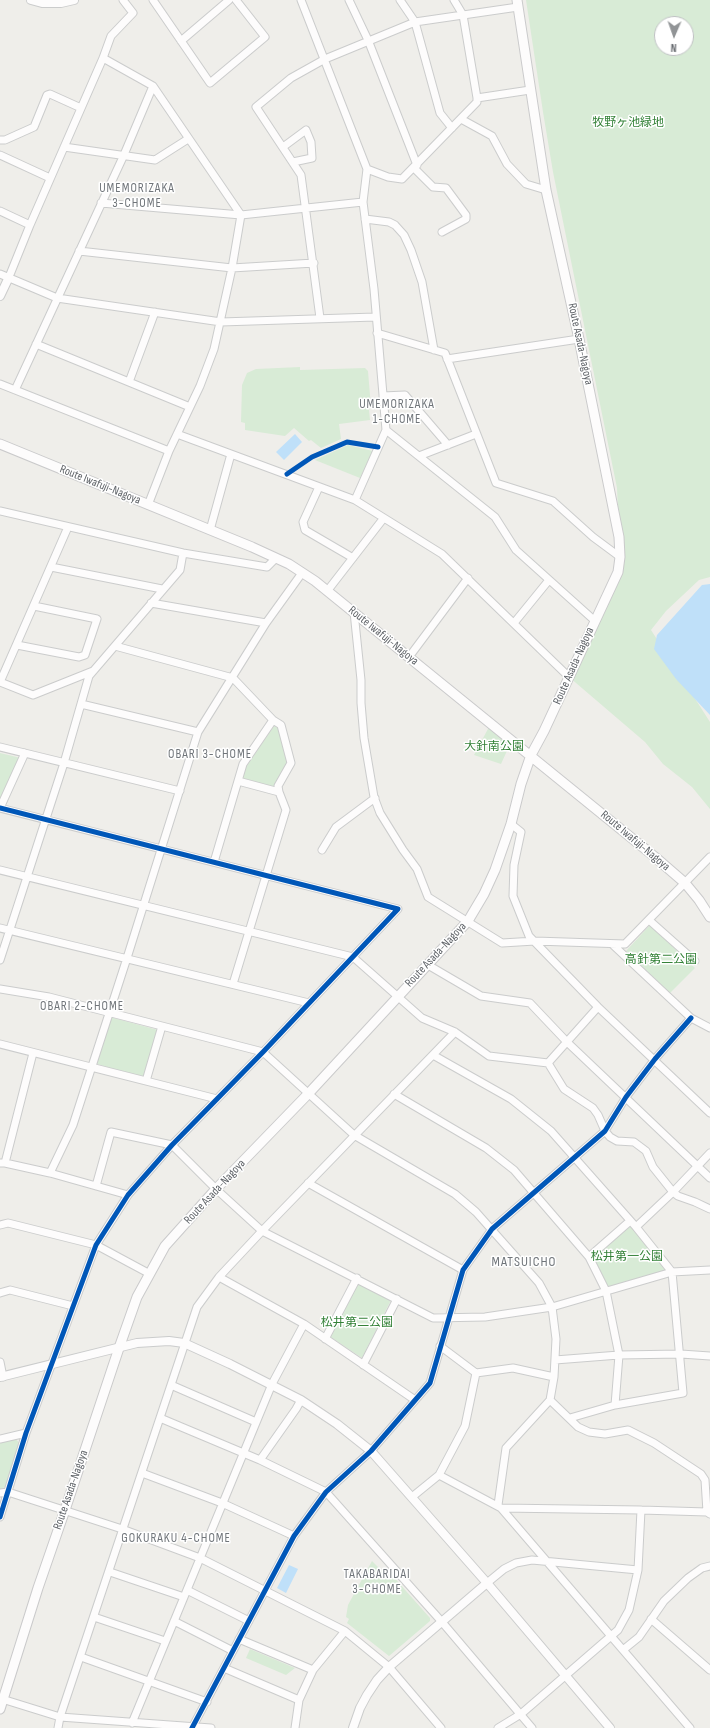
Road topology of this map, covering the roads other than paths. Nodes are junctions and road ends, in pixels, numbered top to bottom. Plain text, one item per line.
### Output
1 (31, 0) edge
2 (74, 0) edge
3 (123, 0) edge
4 (154, 0) edge
5 (229, 0) edge
6 (236, 0) edge
7 (301, 0) edge
8 (349, 0) edge
9 (400, 0) edge
10 (454, 0) edge
11 (517, 3) edge
12 (463, 15) junction
13 (415, 22) junction
14 (368, 40) junction
15 (181, 41) junction
16 (104, 58) junction
17 (325, 59) junction
18 (153, 86) junction
19 (530, 90) junction
20 (477, 98) junction
21 (81, 108) junction
22 (461, 119) junction
23 (452, 128) junction
24 (188, 139) junction
25 (0, 140) edge
26 (64, 147) junction
27 (283, 147) junction
28 (0, 155) edge
29 (123, 157) junction
30 (293, 162) junction
31 (416, 167) junction
32 (367, 169) junction
33 (50, 178) junction
34 (546, 190) junction
35 (363, 202) junction
36 (101, 203) junction
37 (307, 209) junction
38 (0, 211) edge
39 (242, 215) junction
40 (365, 219) junction
41 (30, 225) junction
42 (442, 232) dead end
43 (79, 251) junction
44 (314, 263) junction
45 (232, 268) junction
46 (0, 274) edge
47 (9, 276) junction
48 (0, 296) edge
49 (57, 298) junction
50 (155, 312) junction
51 (375, 317) junction
52 (320, 318) junction
53 (221, 322) junction
54 (377, 333) junction
55 (579, 339) junction
56 (36, 344) junction
57 (434, 350) junction
58 (447, 359) junction
59 (128, 382) junction
60 (0, 384) edge
61 (15, 390) junction
62 (383, 396) junction
63 (190, 406) junction
64 (386, 430) junction
65 (177, 434) junction
66 (476, 434) junction
67 (0, 444) edge
68 (448, 445) junction
69 (169, 451) junction
70 (231, 454) junction
71 (419, 456) junction
72 (319, 486) junction
73 (355, 500) junction
74 (148, 505) junction
75 (0, 511) edge
76 (383, 518) junction
77 (68, 527) junction
78 (210, 530) junction
79 (183, 553) junction
80 (620, 557) junction
81 (276, 558) junction
82 (353, 558) junction
83 (51, 567) junction
84 (302, 572) junction
85 (468, 578) junction
86 (549, 580) junction
87 (162, 589) junction
88 (328, 590) junction
89 (151, 603) junction
90 (34, 606) junction
91 (354, 612) junction
92 (594, 621) junction
93 (266, 622) junction
94 (514, 623) junction
95 (17, 645) junction
96 (115, 646) junction
97 (409, 657) junction
98 (93, 671) junction
99 (233, 678) junction
100 (569, 678) junction
101 (0, 682) edge
102 (80, 704) junction
103 (273, 720) junction
104 (198, 732) junction
105 (0, 747) edge
106 (25, 753) junction
107 (531, 755) junction
108 (64, 763) junction
109 (238, 781) junction
110 (180, 791) junction
111 (279, 792) junction
112 (375, 798) junction
113 (0, 808) edge
114 (44, 819) junction
115 (511, 824) junction
116 (161, 849) junction
117 (322, 850) dead end
118 (710, 857) edge
119 (214, 862) junction
120 (0, 870) edge
121 (266, 875) junction
122 (26, 876) junction
123 (685, 883) junction
124 (143, 905) junction
125 (710, 916) edge
126 (649, 920) junction
127 (468, 921) junction
128 (0, 928) edge
129 (10, 930) junction
130 (248, 931) junction
131 (535, 941) junction
132 (612, 944) junction
133 (352, 957) junction
134 (127, 958) junction
135 (0, 960) edge
136 (695, 961) dead end
137 (428, 964) junction
138 (233, 984) junction
139 (0, 989) edge
140 (398, 996) junction
141 (309, 1003) junction
142 (598, 1007) junction
143 (110, 1013) junction
144 (691, 1018) junction
145 (162, 1026) junction
146 (710, 1028) edge
147 (455, 1032) junction
148 (567, 1042) junction
149 (0, 1044) edge
150 (263, 1052) junction
151 (33, 1053) junction
152 (432, 1055) junction
153 (655, 1060) junction
154 (548, 1063) junction
155 (92, 1067) junction
156 (146, 1081) junction
157 (308, 1093) junction
158 (394, 1094) junction
159 (626, 1097) junction
160 (217, 1099) junction
161 (710, 1113) edge
162 (605, 1131) junction
163 (354, 1135) junction
164 (172, 1145) junction
165 (710, 1153) edge
166 (574, 1157) junction
167 (3, 1163) edge
168 (698, 1166) junction
169 (50, 1173) junction
170 (710, 1178) edge
171 (308, 1182) junction
172 (96, 1186) junction
173 (216, 1189) junction
174 (533, 1192) junction
175 (673, 1192) junction
176 (128, 1195) junction
177 (710, 1209) edge
178 (630, 1221) junction
179 (0, 1225) edge
180 (636, 1227) junction
181 (492, 1229) junction
182 (262, 1231) junction
183 (96, 1244) junction
184 (589, 1257) junction
185 (463, 1270) junction
186 (710, 1270) edge
187 (672, 1272) junction
188 (150, 1274) junction
189 (219, 1277) junction
190 (357, 1278) junction
191 (606, 1291) junction
192 (0, 1293) edge
193 (397, 1299) junction
194 (73, 1306) junction
195 (552, 1308) junction
196 (448, 1318) junction
197 (304, 1324) junction
198 (325, 1339) junction
199 (184, 1343) junction
200 (440, 1346) junction
201 (118, 1348) junction
202 (681, 1354) junction
203 (619, 1355) junction
204 (710, 1356) edge
205 (555, 1360) junction
206 (0, 1362) edge
207 (51, 1365) junction
208 (363, 1365) junction
209 (476, 1373) junction
210 (2, 1377) edge
211 (554, 1377) junction
212 (272, 1384) junction
213 (171, 1385) junction
214 (301, 1400) junction
215 (414, 1400) junction
216 (550, 1400) junction
217 (615, 1405) junction
218 (160, 1418) junction
219 (570, 1418) junction
220 (256, 1422) junction
221 (26, 1433) junction
222 (0, 1439) edge
223 (371, 1451) junction
224 (243, 1453) junction
225 (260, 1460) junction
226 (142, 1473) junction
227 (440, 1476) junction
228 (8, 1492) junction
229 (326, 1492) junction
230 (0, 1493) edge
231 (412, 1497) junction
232 (222, 1503) junction
233 (499, 1507) junction
234 (65, 1510) junction
235 (641, 1510) junction
236 (708, 1513) edge
237 (0, 1517) edge
238 (122, 1529) junction
239 (294, 1536) junction
240 (200, 1558) junction
241 (545, 1562) junction
242 (710, 1566) edge
243 (638, 1570) junction
244 (110, 1572) junction
245 (487, 1583) junction
246 (265, 1591) junction
247 (185, 1593) junction
248 (94, 1617) junction
249 (651, 1619) junction
250 (174, 1621) junction
251 (249, 1621) junction
252 (442, 1622) junction
253 (345, 1631) junction
254 (611, 1636) junction
255 (239, 1639) junction
256 (165, 1641) junction
257 (623, 1650) junction
258 (233, 1651) junction
259 (81, 1657) junction
260 (389, 1667) junction
261 (224, 1668) junction
262 (313, 1670) junction
263 (710, 1670) edge
264 (565, 1675) junction
265 (148, 1682) junction
266 (2, 1699) junction
267 (299, 1700) junction
268 (207, 1702) junction
269 (0, 1709) edge
270 (521, 1714) junction
271 (60, 1717) junction
272 (132, 1723) junction
273 (193, 1727) edge
274 (58, 1728) edge
275 (210, 1728) edge
276 (296, 1728) edge
277 (353, 1728) edge
278 (441, 1728) edge
279 (498, 1728) edge
280 (532, 1728) edge
281 (610, 1728) edge
282 (690, 1728) edge

1 - 2 street
3 - 16 street
4 - 15 street
5 - 15 street
6 - 15 street
7 - 17 street
8 - 14 street
9 - 13 street
10 - 12 street
11 - 12 street
11 - 19 main road, Route Asada-Nagoya
12 - 13 street
12 - 20 street
13 - 14 street
13 - 23 street
14 - 17 street
14 - 31 street
16 - 18 street
16 - 21 street
17 - 27 street
17 - 32 street
18 - 24 street
18 - 29 street
19 - 20 street
19 - 34 main road, Route Asada-Nagoya
20 - 22 street
21 - 25 street
21 - 26 street
22 - 23 street
22 - 34 street
23 - 31 street
24 - 29 street
24 - 39 street
26 - 29 street
26 - 33 street
27 - 30 street
27 - 30 street
28 - 33 street
29 - 36 street
30 - 37 street
31 - 32 street
31 - 42 street
32 - 35 street
33 - 41 street
34 - 55 main road, Route Asada-Nagoya
35 - 37 street
35 - 40 street
36 - 39 street
36 - 43 street
37 - 39 street
37 - 44 street
38 - 41 street
39 - 45 street
40 - 51 street
40 - 57 street
41 - 47 street
43 - 45 street
43 - 49 street
44 - 45 street
44 - 52 street
45 - 53 street
46 - 47 street
47 - 48 street
47 - 49 street
49 - 50 street
49 - 56 street
50 - 53 street
50 - 59 street
51 - 52 street
51 - 54 street
52 - 53 street
53 - 63 street
54 - 57 street
54 - 62 street
55 - 58 street
55 - 80 main road, Route Asada-Nagoya
56 - 59 street
56 - 61 street
57 - 58 street
58 - 66 street
59 - 63 street
60 - 61 street
61 - 69 street
62 - 64 street
62 - 68 street
63 - 65 street
64 - 71 street
64 - 73 street
65 - 69 street
65 - 70 street
66 - 68 street
66 - 80 street
67 - 74 main road, Route Iwafuji-Nagoya
68 - 71 street
69 - 74 street
70 - 72 street
70 - 78 street
71 - 86 street
72 - 73 street
72 - 82 street
73 - 76 street
74 - 78 main road, Route Iwafuji-Nagoya
75 - 77 street
76 - 82 street
76 - 85 street
77 - 79 street
77 - 83 street
78 - 81 main road, Route Iwafuji-Nagoya
79 - 81 street
79 - 87 street
80 - 92 main road, Route Asada-Nagoya
81 - 84 main road, Route Iwafuji-Nagoya
82 - 88 street
83 - 87 street
83 - 90 street
84 - 88 main road, Route Iwafuji-Nagoya
84 - 93 street
85 - 94 street
85 - 97 street
86 - 92 street
86 - 94 street
87 - 89 street
88 - 91 main road, Route Iwafuji-Nagoya
89 - 93 street
89 - 96 street
90 - 95 street
90 - 95 street
91 - 97 main road, Route Iwafuji-Nagoya
91 - 112 street
92 - 100 main road, Route Asada-Nagoya
93 - 99 street
94 - 100 street
95 - 101 street
96 - 98 street
96 - 99 street
97 - 107 main road, Route Iwafuji-Nagoya
98 - 101 street
98 - 102 street
99 - 103 street
99 - 104 street
100 - 107 main road, Route Asada-Nagoya
102 - 104 street
102 - 108 street
103 - 109 street
103 - 111 street
104 - 110 street
105 - 106 street
106 - 108 street
106 - 113 street
107 - 115 main road, Route Asada-Nagoya
107 - 123 main road, Route Iwafuji-Nagoya
108 - 110 street
108 - 114 street
109 - 111 street
109 - 119 street
110 - 116 street
111 - 121 street
112 - 117 street
112 - 127 street
113 - 114 street
114 - 116 street
114 - 122 street
115 - 127 main road, Route Asada-Nagoya
115 - 131 street
116 - 119 street
116 - 124 street
118 - 123 street
119 - 121 street
120 - 122 street
121 - 130 street
121 - 133 street
122 - 124 street
122 - 129 street
123 - 125 main road, Route Iwafuji-Nagoya
123 - 126 street
124 - 130 street
124 - 134 street
126 - 132 street
126 - 136 street
127 - 131 street
127 - 137 main road, Route Asada-Nagoya
128 - 129 street
129 - 134 street
129 - 135 street
130 - 133 street
130 - 138 street
131 - 132 street
131 - 142 street
132 - 144 street
133 - 140 street
133 - 141 street
134 - 138 street
134 - 143 street
137 - 140 main road, Route Asada-Nagoya
137 - 148 street
138 - 141 street
139 - 143 street
140 - 147 street
140 - 157 main road, Route Asada-Nagoya
141 - 150 street
142 - 148 street
142 - 153 street
143 - 145 street
143 - 155 street
144 - 146 street
144 - 153 street
145 - 150 street
145 - 156 street
147 - 152 street
147 - 154 street
148 - 154 street
148 - 159 street
149 - 151 street
150 - 157 street
150 - 160 street
151 - 155 street
151 - 167 street
152 - 158 street
152 - 166 street
153 - 159 street
153 - 161 street
154 - 162 street
155 - 156 street
155 - 169 street
156 - 160 street
157 - 163 street
157 - 173 main road, Route Asada-Nagoya
158 - 163 street
158 - 174 street
159 - 162 street
159 - 168 street
160 - 164 street
162 - 166 street
162 - 175 street
163 - 171 street
163 - 181 street
164 - 172 street
164 - 173 street
164 - 176 street
165 - 168 street
166 - 174 street
166 - 178 street
167 - 169 street
168 - 170 street
168 - 175 street
169 - 172 street
171 - 182 street
171 - 185 street
172 - 176 street
173 - 182 street
173 - 188 main road, Route Asada-Nagoya
174 - 181 street
174 - 184 street
175 - 177 street
175 - 180 street
176 - 183 street
178 - 180 street
178 - 184 street
179 - 183 street
180 - 187 street
181 - 185 street
181 - 195 street
182 - 189 street
182 - 190 street
183 - 188 street
183 - 194 street
184 - 191 street
185 - 196 street
186 - 187 street
187 - 191 street
187 - 202 street
188 - 201 main road, Route Asada-Nagoya
189 - 197 street
189 - 199 street
190 - 193 street
190 - 198 street
191 - 195 street
191 - 203 street
192 - 194 street
193 - 196 street
193 - 208 street
194 - 207 street
195 - 196 street
195 - 205 street
196 - 200 street
197 - 198 street
197 - 212 street
198 - 208 street
199 - 201 street
199 - 212 street
199 - 213 street
200 - 209 street
200 - 215 street
201 - 207 street
201 - 234 main road, Route Asada-Nagoya
202 - 203 street
202 - 204 street
202 - 217 street
203 - 205 street
203 - 217 street
205 - 211 street
206 - 210 street
207 - 210 street
207 - 221 street
208 - 215 street
209 - 211 street
209 - 227 street
211 - 216 street
212 - 214 street
212 - 220 street
213 - 218 street
213 - 220 street
214 - 223 street
214 - 225 street
215 - 223 street
216 - 219 street
216 - 233 street
217 - 219 street
218 - 224 street
218 - 226 street
219 - 236 street
220 - 224 street
221 - 222 street
221 - 228 street
223 - 229 street
223 - 231 street
224 - 225 street
224 - 232 street
225 - 229 street
226 - 232 street
226 - 238 street
227 - 231 street
227 - 233 street
228 - 230 street
228 - 234 street
228 - 237 street
229 - 239 street
229 - 252 street
231 - 245 street
232 - 239 street
232 - 240 street
233 - 235 street
233 - 241 street
234 - 238 street
234 - 266 main road, Route Asada-Nagoya
235 - 236 street
235 - 243 street
238 - 240 street
238 - 244 street
239 - 246 street
240 - 246 street
240 - 247 street
241 - 243 street
241 - 245 street
241 - 254 street
242 - 249 street
243 - 254 street
244 - 247 street
244 - 248 street
245 - 252 street
245 - 264 street
246 - 251 street
246 - 253 street
247 - 250 street
247 - 251 street
248 - 256 street
248 - 259 street
249 - 257 street
249 - 263 street
250 - 256 street
250 - 258 street
251 - 255 street
252 - 260 street
252 - 270 street
253 - 260 street
253 - 262 street
254 - 257 street
254 - 264 street
255 - 258 street
255 - 262 street
256 - 265 street
257 - 282 street
258 - 261 street
259 - 265 street
259 - 271 street
260 - 277 street
260 - 278 street
261 - 267 street
261 - 268 street
262 - 267 street
264 - 270 street
264 - 281 street
265 - 268 street
265 - 272 street
266 - 269 main road, Route Asada-Nagoya
266 - 271 street
267 - 276 street
268 - 273 street
270 - 279 street
270 - 280 street
271 - 272 street
271 - 274 street
272 - 273 street
273 - 275 street

